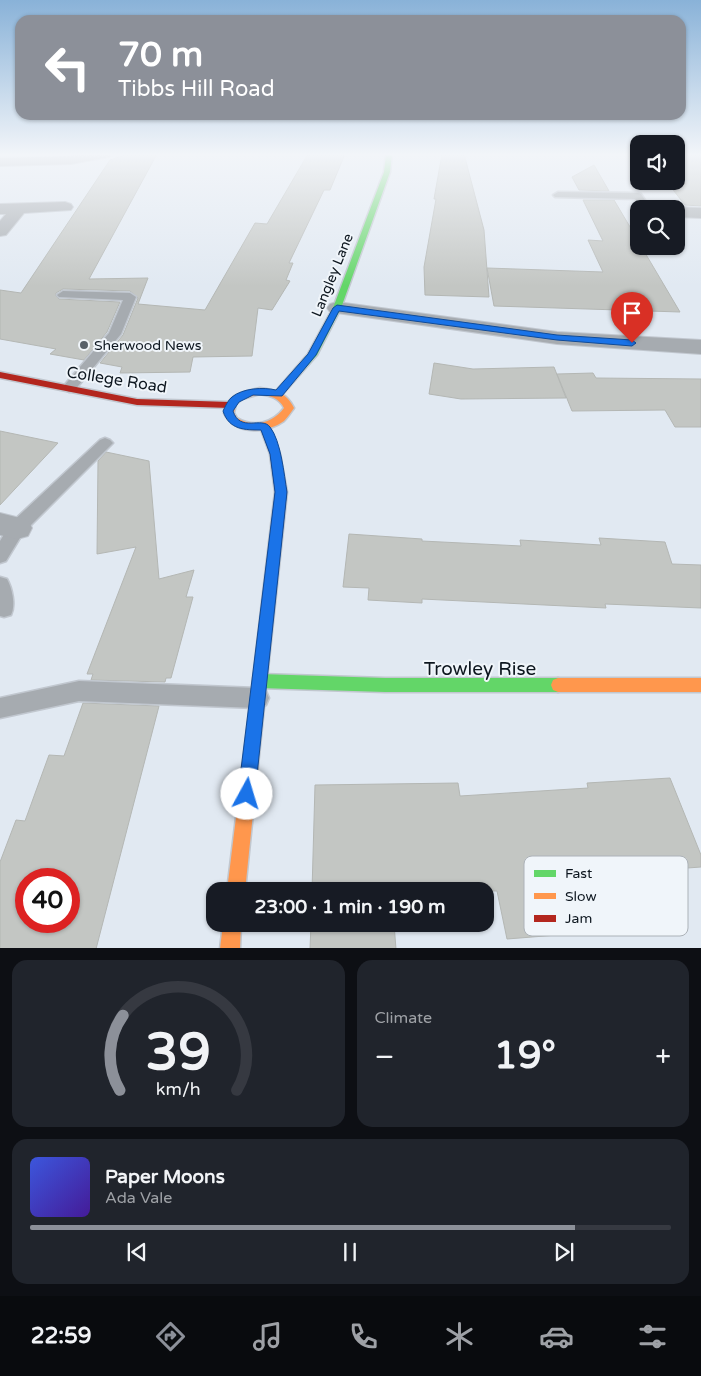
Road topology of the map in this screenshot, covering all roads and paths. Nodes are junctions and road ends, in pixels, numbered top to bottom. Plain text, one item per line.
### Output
1 (378, 198) edge
2 (65, 206) dead end
3 (20, 208) junction
4 (0, 209) edge
5 (685, 212) edge
6 (701, 212) edge
7 (0, 231) edge
8 (63, 295) dead end
9 (337, 308) junction
10 (701, 347) edge
11 (0, 375) edge
12 (69, 388) junction
13 (278, 394) junction
14 (230, 405) junction
15 (265, 427) junction
16 (105, 443) dead end
17 (9, 526) edge
18 (0, 556) edge
19 (0, 584) edge
20 (4, 609) dead end
21 (701, 685) edge
22 (259, 689) junction
23 (0, 708) edge
24 (237, 882) edge
25 (231, 932) edge
26 (230, 948) edge

1 - 9 street, Langley Lane
2 - 3 street
3 - 4 street
3 - 7 street
5 - 6 street
8 - 12 lane
9 - 10 street
9 - 13 street, Langley Lane
11 - 12 street, College Road
12 - 14 street, College Road
13 - 14 street
13 - 15 street
14 - 15 street
15 - 22 street
16 - 17 lane
17 - 18 lane
19 - 20 lane
21 - 22 street, Trowley Rise
22 - 23 lane
22 - 24 street
25 - 26 street

